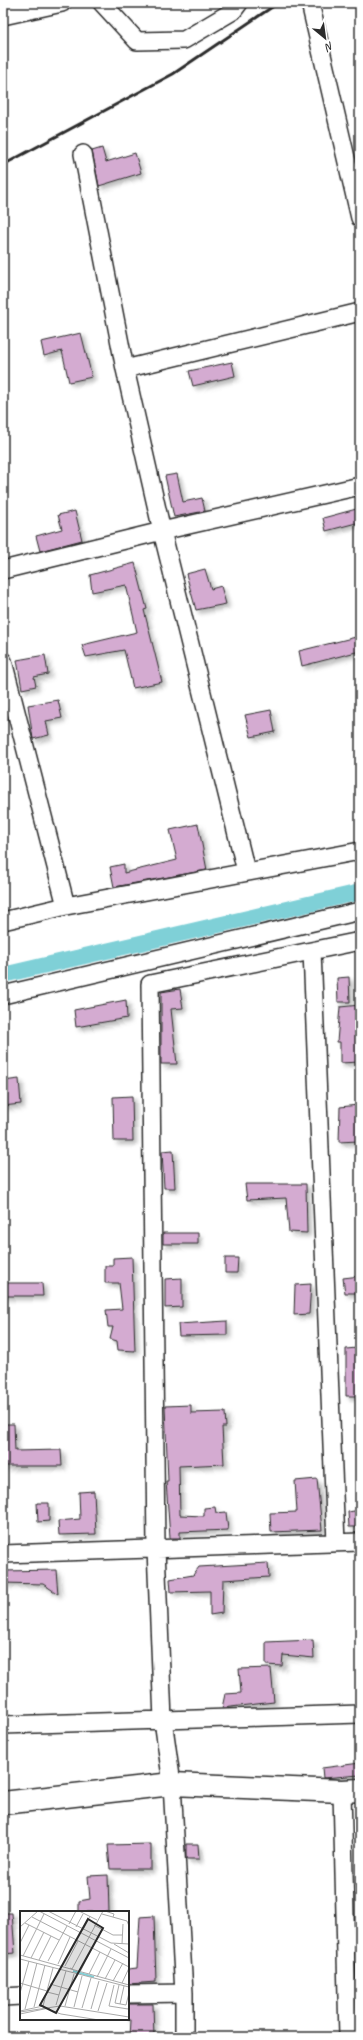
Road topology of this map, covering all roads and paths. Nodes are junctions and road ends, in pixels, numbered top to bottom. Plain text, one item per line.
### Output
1 (62, 3) edge
2 (102, 3) edge
3 (239, 3) edge
4 (310, 3) edge
5 (3, 16) edge
6 (83, 154) dead end
7 (360, 218) edge
8 (360, 312) edge
9 (126, 369) junction
10 (360, 486) edge
11 (162, 531) junction
12 (3, 570) edge
13 (3, 661) edge
14 (360, 851) edge
15 (246, 871) junction
16 (66, 906) junction
17 (360, 911) edge
18 (3, 921) edge
19 (360, 941) edge
20 (312, 951) junction
21 (3, 995) edge
22 (336, 1542) junction
23 (360, 1542) edge
24 (156, 1549) junction
25 (3, 1554) edge
26 (360, 1714) edge
27 (162, 1720) junction
28 (3, 1725) edge
29 (172, 1784) junction
30 (351, 1790) edge
31 (3, 1803) edge
32 (184, 1993) junction
33 (129, 1994) edge
34 (20, 1996) edge
35 (3, 1997) edge
36 (184, 2037) edge
37 (348, 2037) edge

1 - 5 street
2 - 3 street
4 - 7 street
6 - 9 street
8 - 9 street
9 - 11 street
10 - 11 street
11 - 12 street
11 - 15 street
13 - 16 street
14 - 15 street
15 - 16 street
16 - 18 street
17 - 21 street
19 - 20 street
20 - 22 street
20 - 24 street
22 - 23 street
22 - 24 street
24 - 25 street
24 - 27 street
26 - 27 street
27 - 28 street
27 - 29 street
29 - 30 street
29 - 31 street
29 - 32 street
30 - 37 street
32 - 33 street
32 - 36 street
34 - 35 street

